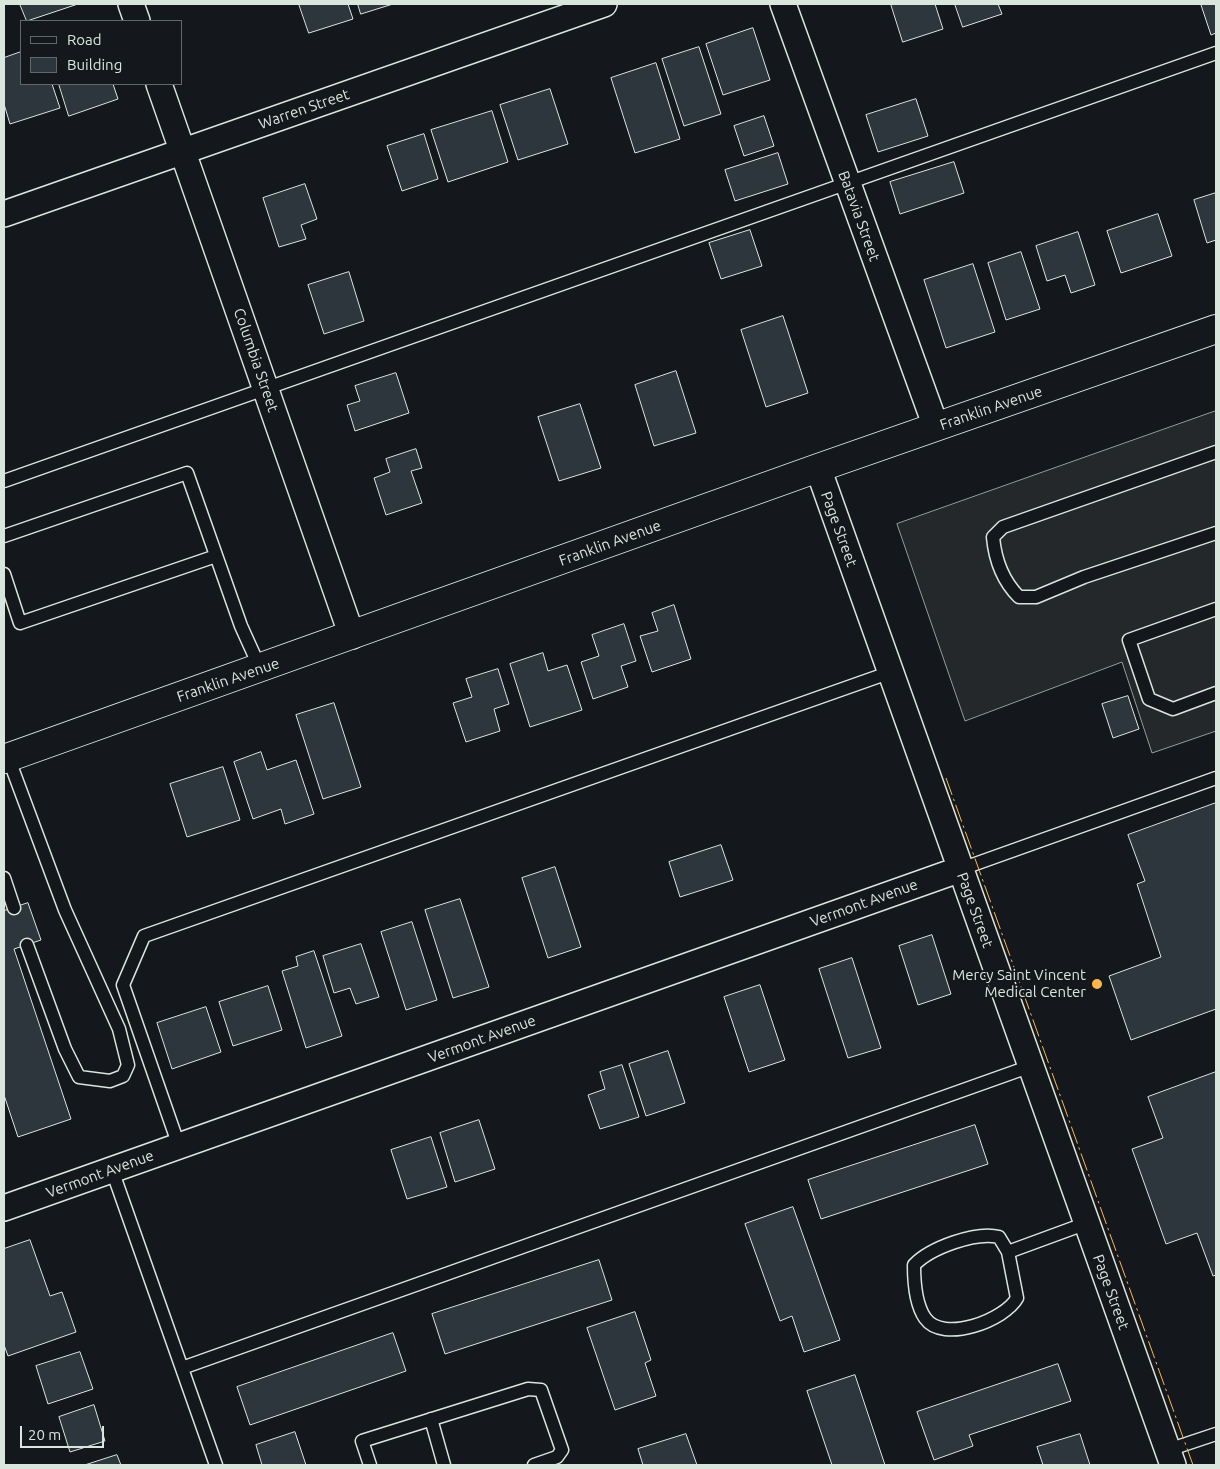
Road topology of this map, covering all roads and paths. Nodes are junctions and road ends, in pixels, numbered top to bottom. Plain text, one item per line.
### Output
1 (131, 4) edge
2 (604, 4) edge
3 (783, 4) edge
4 (137, 20) edge
5 (1216, 53) edge
6 (159, 85) edge
7 (183, 151) junction
8 (847, 184) junction
9 (4, 214) edge
10 (1216, 329) edge
11 (266, 388) junction
12 (936, 427) junction
13 (1216, 452) edge
14 (818, 468) junction
15 (4, 481) edge
16 (1216, 533) edge
17 (4, 536) edge
18 (216, 556) junction
19 (4, 574) edge
20 (1216, 609) edge
21 (352, 636) junction
22 (260, 668) junction
23 (891, 672) junction
24 (1216, 693) edge
25 (6, 758) edge
26 (1216, 778) edge
27 (961, 869) junction
28 (4, 878) edge
29 (14, 908) dead end
30 (27, 945) dead end
31 (1031, 1066) junction
32 (179, 1146) junction
33 (112, 1170) junction
34 (4, 1208) edge
35 (1087, 1223) junction
36 (1008, 1252) junction
37 (182, 1368) junction
38 (431, 1419) junction
39 (1216, 1434) edge
40 (1171, 1458) edge
41 (216, 1465) edge
42 (370, 1465) edge
43 (444, 1465) edge
44 (534, 1465) edge

1 - 4 street
2 - 7 street, Warren Street
3 - 8 street, Batavia Street
5 - 8 lane
6 - 7 street, Columbia Street
7 - 9 street, Warren Street
7 - 11 street, Columbia Street
8 - 11 lane
8 - 12 street, Batavia Street
10 - 12 street, Franklin Avenue
11 - 15 lane
11 - 21 street, Columbia Street
12 - 14 street, Franklin Avenue
13 - 16 lane
14 - 21 street, Franklin Avenue
14 - 23 street, Page Street
17 - 18 lane
18 - 19 lane
18 - 22 lane
20 - 24 lane
21 - 22 street, Franklin Avenue
22 - 25 street, Franklin Avenue
23 - 27 street, Page Street
23 - 32 lane
25 - 30 lane
26 - 27 lane
27 - 31 street, Page Street
27 - 32 street, Vermont Avenue
28 - 29 lane
31 - 35 street, Page Street
31 - 37 lane
32 - 33 street, Vermont Avenue
33 - 34 street, Vermont Avenue
33 - 37 lane
35 - 36 lane
35 - 40 street, Page Street
36 - 36 lane
37 - 41 lane
38 - 42 lane
38 - 43 lane
38 - 44 lane
39 - 40 lane

